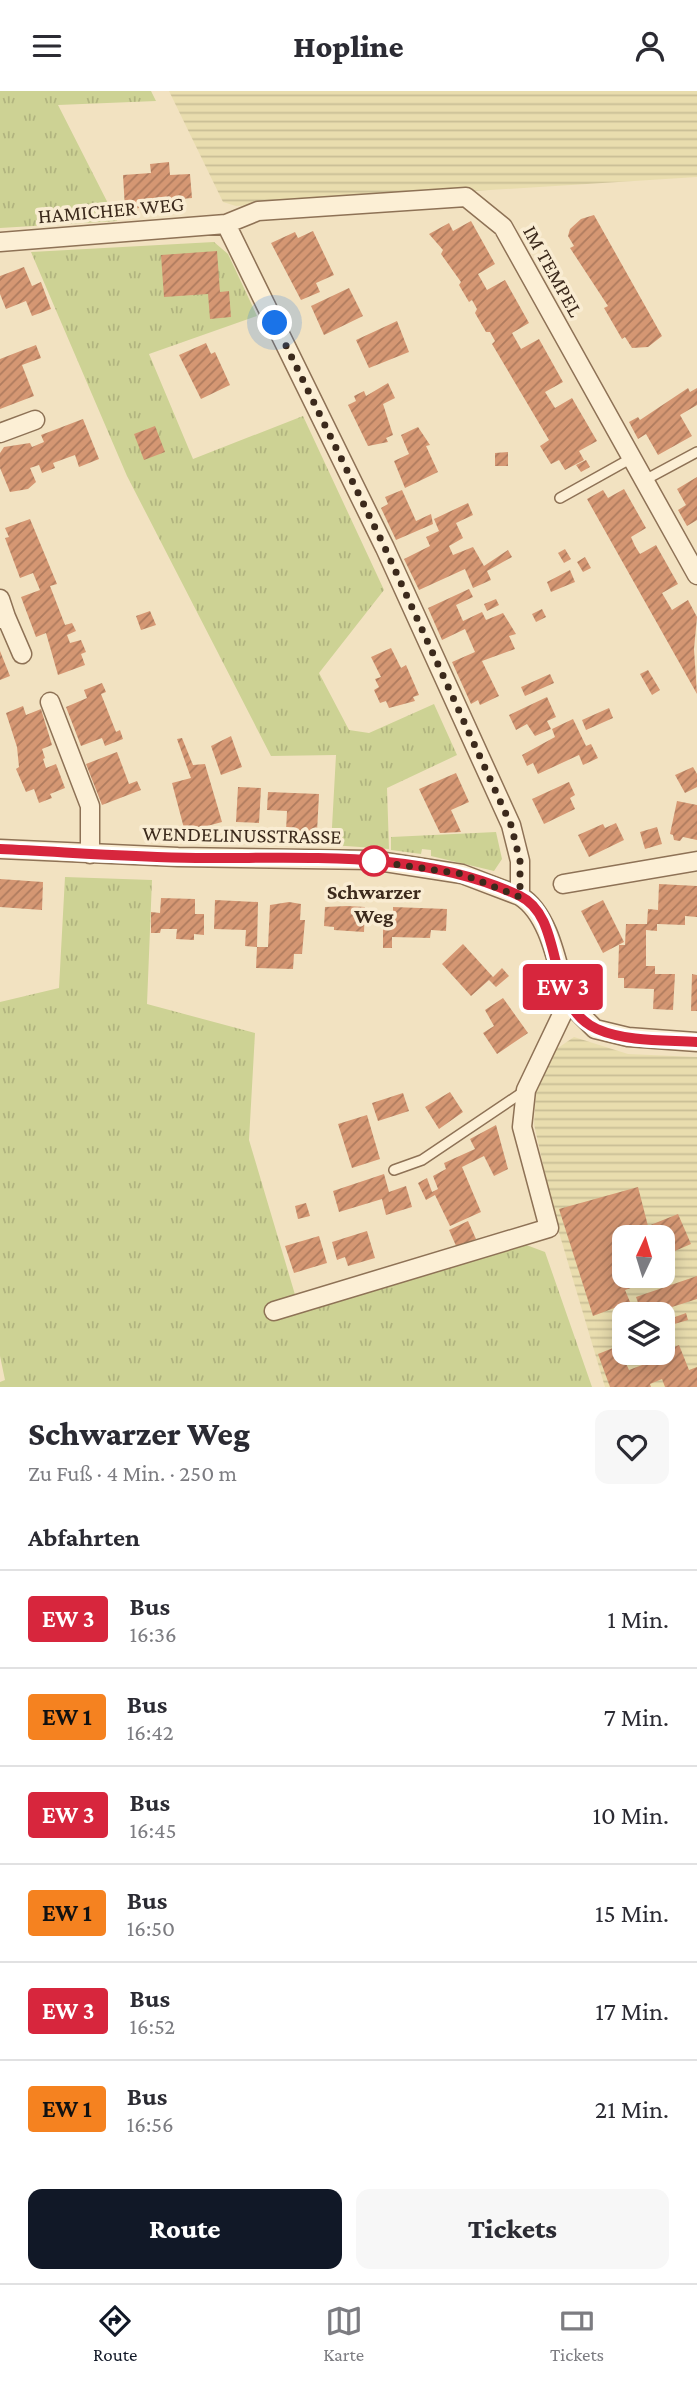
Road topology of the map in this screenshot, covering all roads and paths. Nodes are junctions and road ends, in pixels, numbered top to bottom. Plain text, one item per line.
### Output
1 (226, 224) junction
2 (0, 242) edge
3 (35, 420) dead end
4 (0, 433) edge
5 (697, 452) edge
6 (630, 459) junction
7 (643, 481) junction
8 (560, 498) dead end
9 (697, 575) edge
10 (0, 599) edge
11 (3, 618) edge
12 (22, 654) dead end
13 (50, 702) dead end
14 (0, 849) edge
15 (90, 854) junction
16 (697, 861) edge
17 (564, 884) dead end
18 (520, 897) junction
19 (568, 1002) junction
20 (697, 1042) edge
21 (526, 1090) junction
22 (394, 1170) dead end
23 (274, 1311) dead end

1 - 2 street, HAMICHER WEG
1 - 6 street, IM TEMPEL
1 - 18 street
3 - 4 street
5 - 7 lane
6 - 7 street, IM TEMPEL
6 - 8 lane
7 - 9 street, IM TEMPEL
10 - 11 street
11 - 12 street
13 - 15 street
14 - 15 street, WENDELINUSSTRASSE
15 - 18 street, WENDELINUSSTRASSE
16 - 17 street
18 - 19 street
19 - 20 street
19 - 21 street
21 - 22 lane
21 - 23 street

